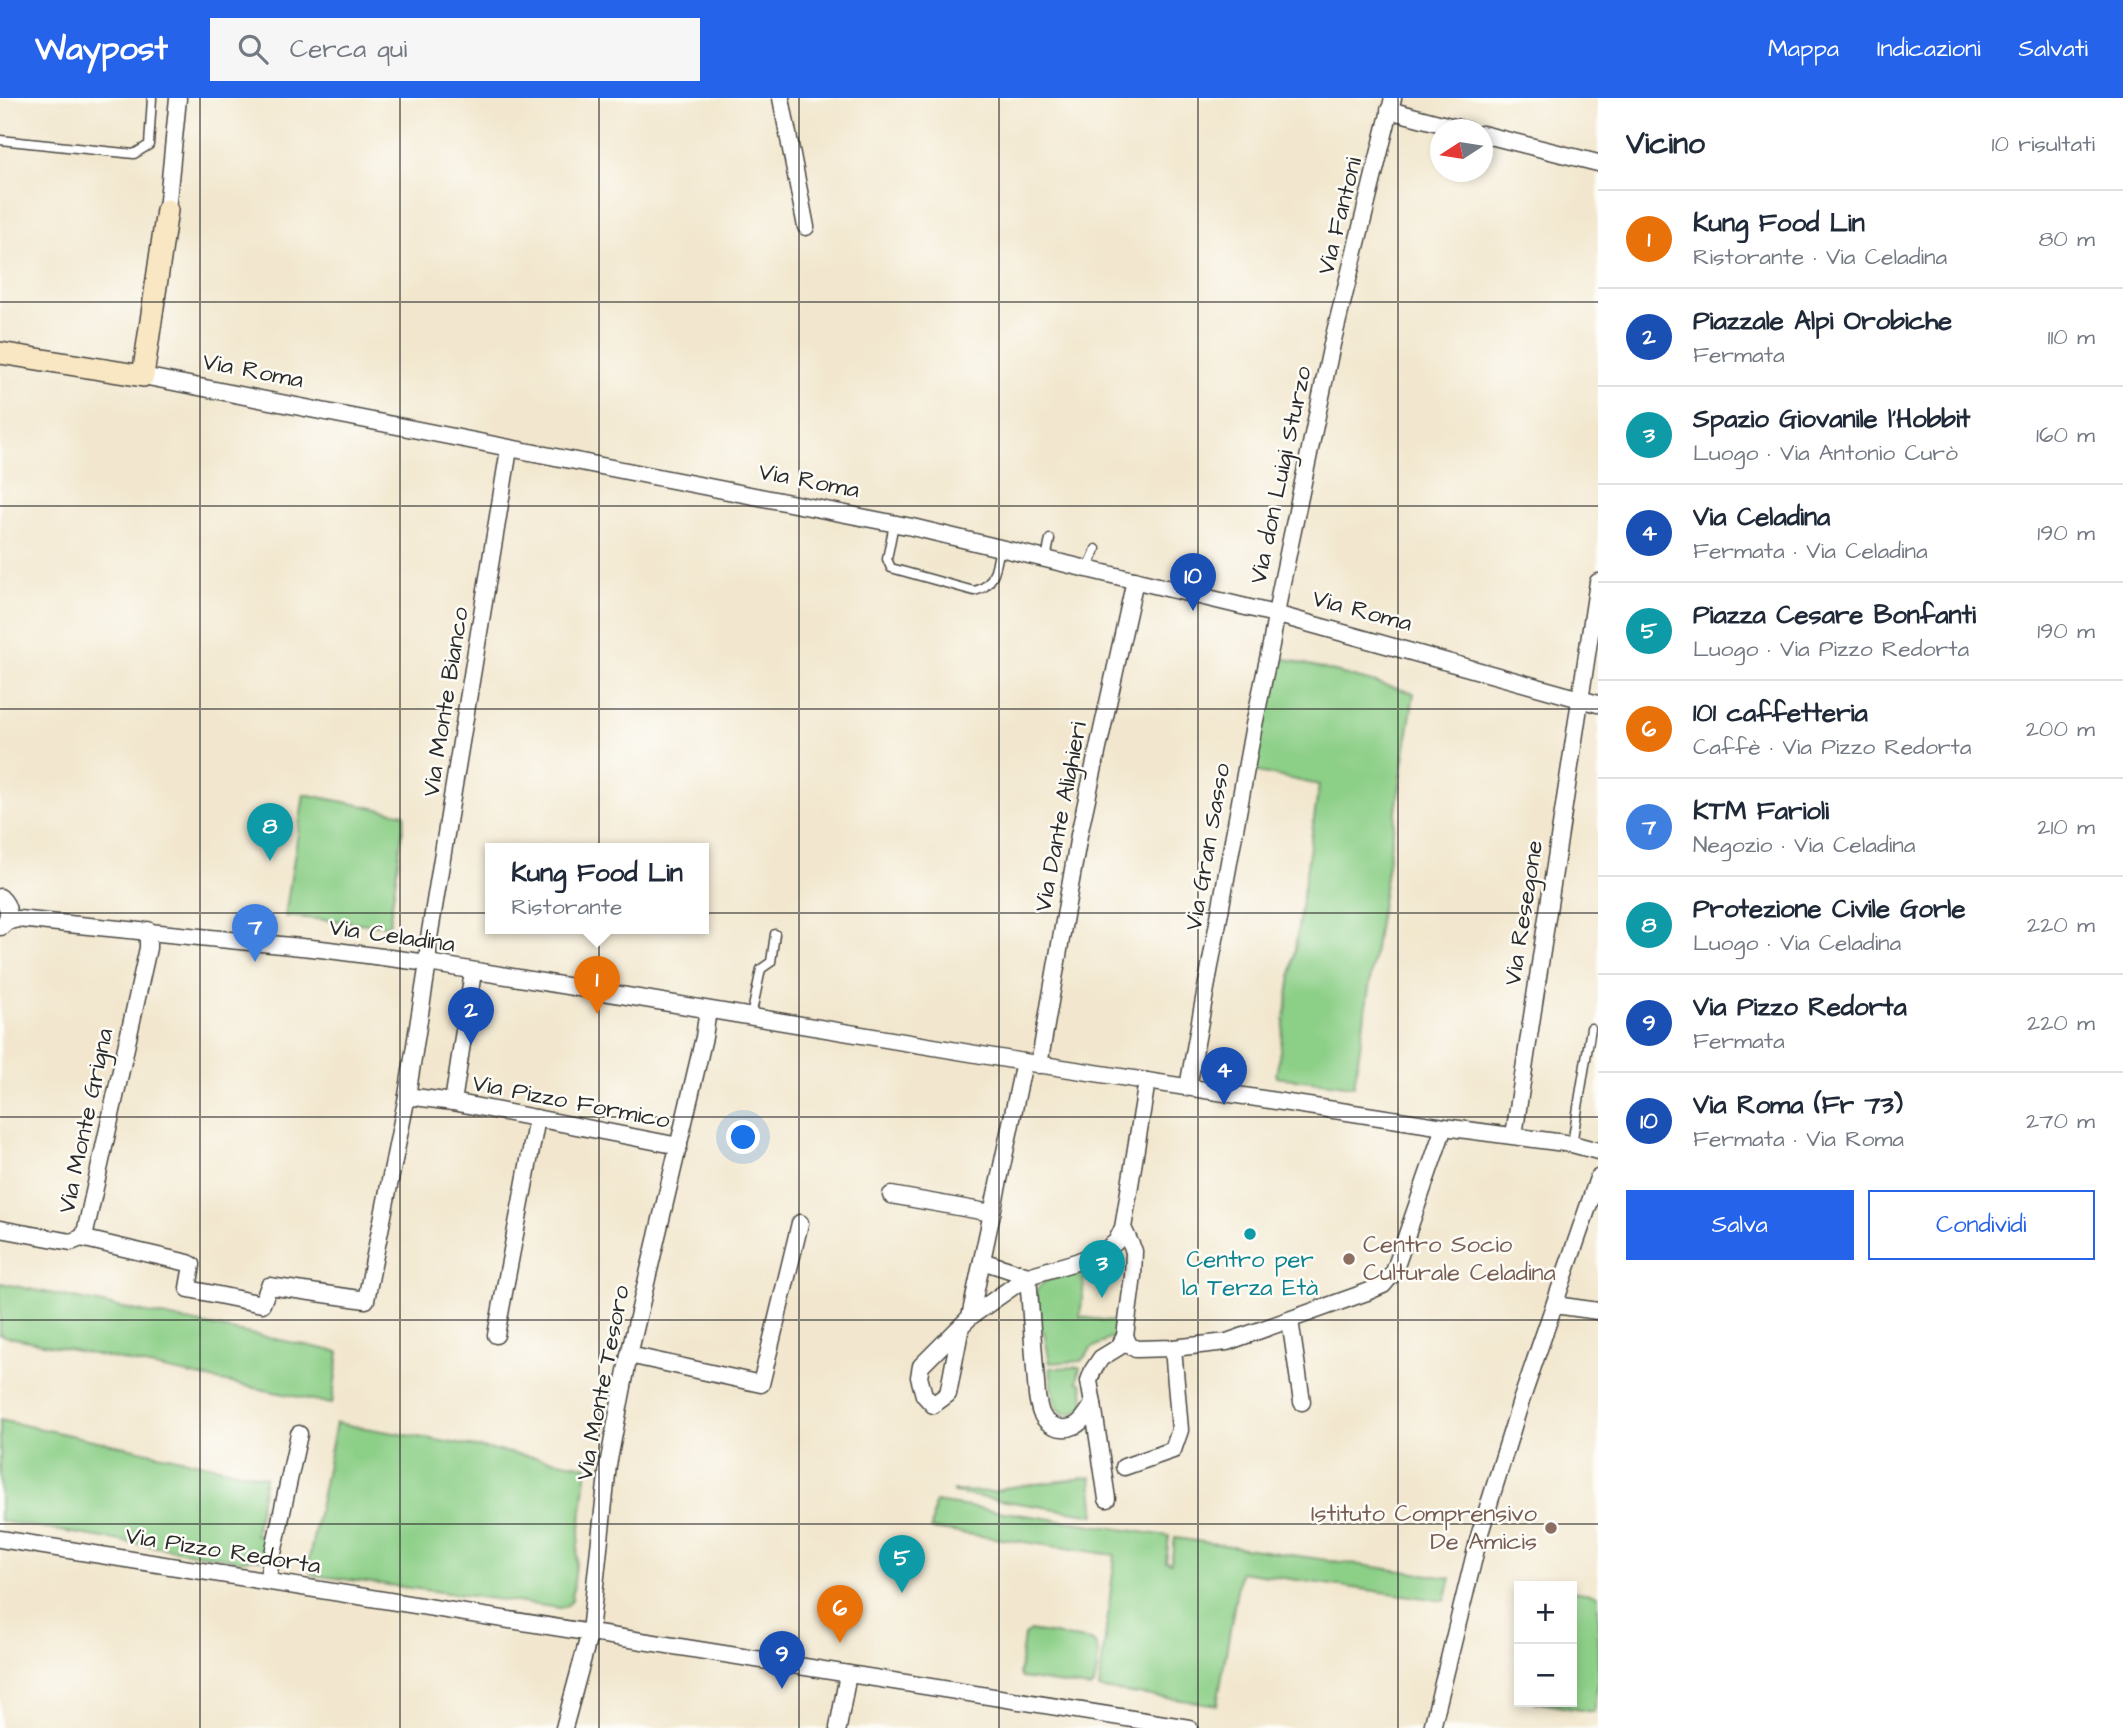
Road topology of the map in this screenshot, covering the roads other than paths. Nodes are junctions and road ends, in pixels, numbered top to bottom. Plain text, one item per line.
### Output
1 (152, 98) edge
2 (178, 98) edge
3 (782, 98) edge
4 (1391, 104) edge
5 (1434, 119) edge
6 (1493, 137) edge
7 (0, 140) edge
8 (1598, 163) edge
9 (167, 210) joint
10 (806, 226) dead end
11 (1332, 344) joint
12 (0, 353) edge
13 (143, 376) junction
14 (509, 449) junction
15 (894, 524) junction
16 (1050, 539) dead end
17 (1000, 548) junction
18 (1096, 549) dead end
19 (1046, 559) junction
20 (1088, 569) junction
21 (1135, 580) junction
22 (1598, 582) edge
23 (1275, 614) junction
24 (1594, 624) edge
25 (1580, 698) junction
26 (1598, 704) edge
27 (0, 897) edge
28 (3, 925) edge
29 (148, 930) junction
30 (775, 934) dead end
31 (428, 963) junction
32 (473, 972) junction
33 (708, 1010) junction
34 (751, 1017) junction
35 (1591, 1028) dead end
36 (1031, 1063) junction
37 (1147, 1081) junction
38 (1188, 1087) junction
39 (407, 1096) junction
40 (453, 1102) junction
41 (537, 1118) junction
42 (1444, 1127) junction
43 (1514, 1135) junction
44 (1572, 1144) junction
45 (679, 1146) junction
46 (1598, 1151) edge
47 (1598, 1178) edge
48 (891, 1195) dead end
49 (992, 1213) junction
50 (800, 1223) dead end
51 (0, 1228) edge
52 (1123, 1228) junction
53 (81, 1238) junction
54 (982, 1261) junction
55 (1028, 1276) junction
56 (1555, 1305) junction
57 (1598, 1311) edge
58 (1290, 1320) junction
59 (496, 1335) dead end
60 (1125, 1336) junction
61 (1173, 1348) junction
62 (629, 1355) junction
63 (1302, 1402) dead end
64 (1093, 1404) junction
65 (299, 1434) dead end
66 (1124, 1466) dead end
67 (1107, 1499) dead end
68 (0, 1539) edge
69 (267, 1581) junction
70 (590, 1632) junction
71 (848, 1674) junction
72 (1101, 1721) edge
73 (564, 1728) edge
74 (838, 1728) edge
75 (1189, 1728) edge
76 (1432, 1728) edge

1 - 7 lane
2 - 9 street
3 - 10 street
4 - 5 street
4 - 11 street, Via Fantoni
6 - 8 street
9 - 13 street
11 - 23 street, Via don Luigi Sturzo
12 - 13 street, Via Roma
13 - 14 street, Via Roma
14 - 15 street, Via Roma
14 - 31 street, Via Monte Bianco
15 - 17 street, Via Roma
15 - 17 lane
16 - 19 lane
17 - 19 street, Via Roma
18 - 20 lane
19 - 20 street, Via Roma
20 - 21 street, Via Roma
21 - 23 street, Via Roma
21 - 36 street, Via Dante Alighieri
22 - 24 street, Via Resegone
23 - 25 street, Via Roma
23 - 38 street, Via Gran Sasso
24 - 25 street, Via Resegone
25 - 26 street, Via Roma
25 - 43 street, Via Resegone
27 - 28 street
28 - 29 street, Via Celadina
29 - 31 street, Via Celadina
29 - 53 street, Via Monte Grigna
30 - 34 lane
31 - 32 street, Via Celadina
31 - 39 street, Via Monte Bianco
32 - 33 street, Via Celadina
32 - 40 street
33 - 34 street, Via Celadina
33 - 45 street, Via Monte Tesoro
34 - 36 street, Via Celadina
35 - 44 lane
36 - 37 street, Via Celadina
36 - 49 street, Via Dante Alighieri
37 - 38 street, Via Celadina
37 - 52 street
38 - 42 street, Via Celadina
39 - 40 street, Via Pizzo Formico
39 - 53 street, Via Monte Bianco
40 - 41 street, Via Pizzo Formico
41 - 45 street, Via Pizzo Formico
41 - 59 street
42 - 43 street, Via Celadina
42 - 58 street
43 - 44 street, Via Celadina
44 - 46 street, Via Celadina
45 - 62 street, Via Monte Tesoro
47 - 56 street
48 - 49 street
49 - 54 street, Via Dante Alighieri
50 - 62 street
51 - 53 street, Via Monte Grigna
52 - 55 street
52 - 60 street
54 - 55 street
54 - 55 street, Via Dante Alighieri
55 - 64 street
56 - 57 street
56 - 76 street
58 - 61 street
58 - 63 street
60 - 61 street
60 - 64 street
61 - 66 street
62 - 70 street, Via Monte Tesoro
64 - 67 street
65 - 69 street
68 - 69 street, Via Pizzo Redorta
69 - 70 street, Via Pizzo Redorta
70 - 71 street, Via Pizzo Redorta
70 - 73 street, Via Monte Tesoro
71 - 72 street, Via Pizzo Redorta
71 - 74 street
72 - 75 street, Via Pizzo Redorta

